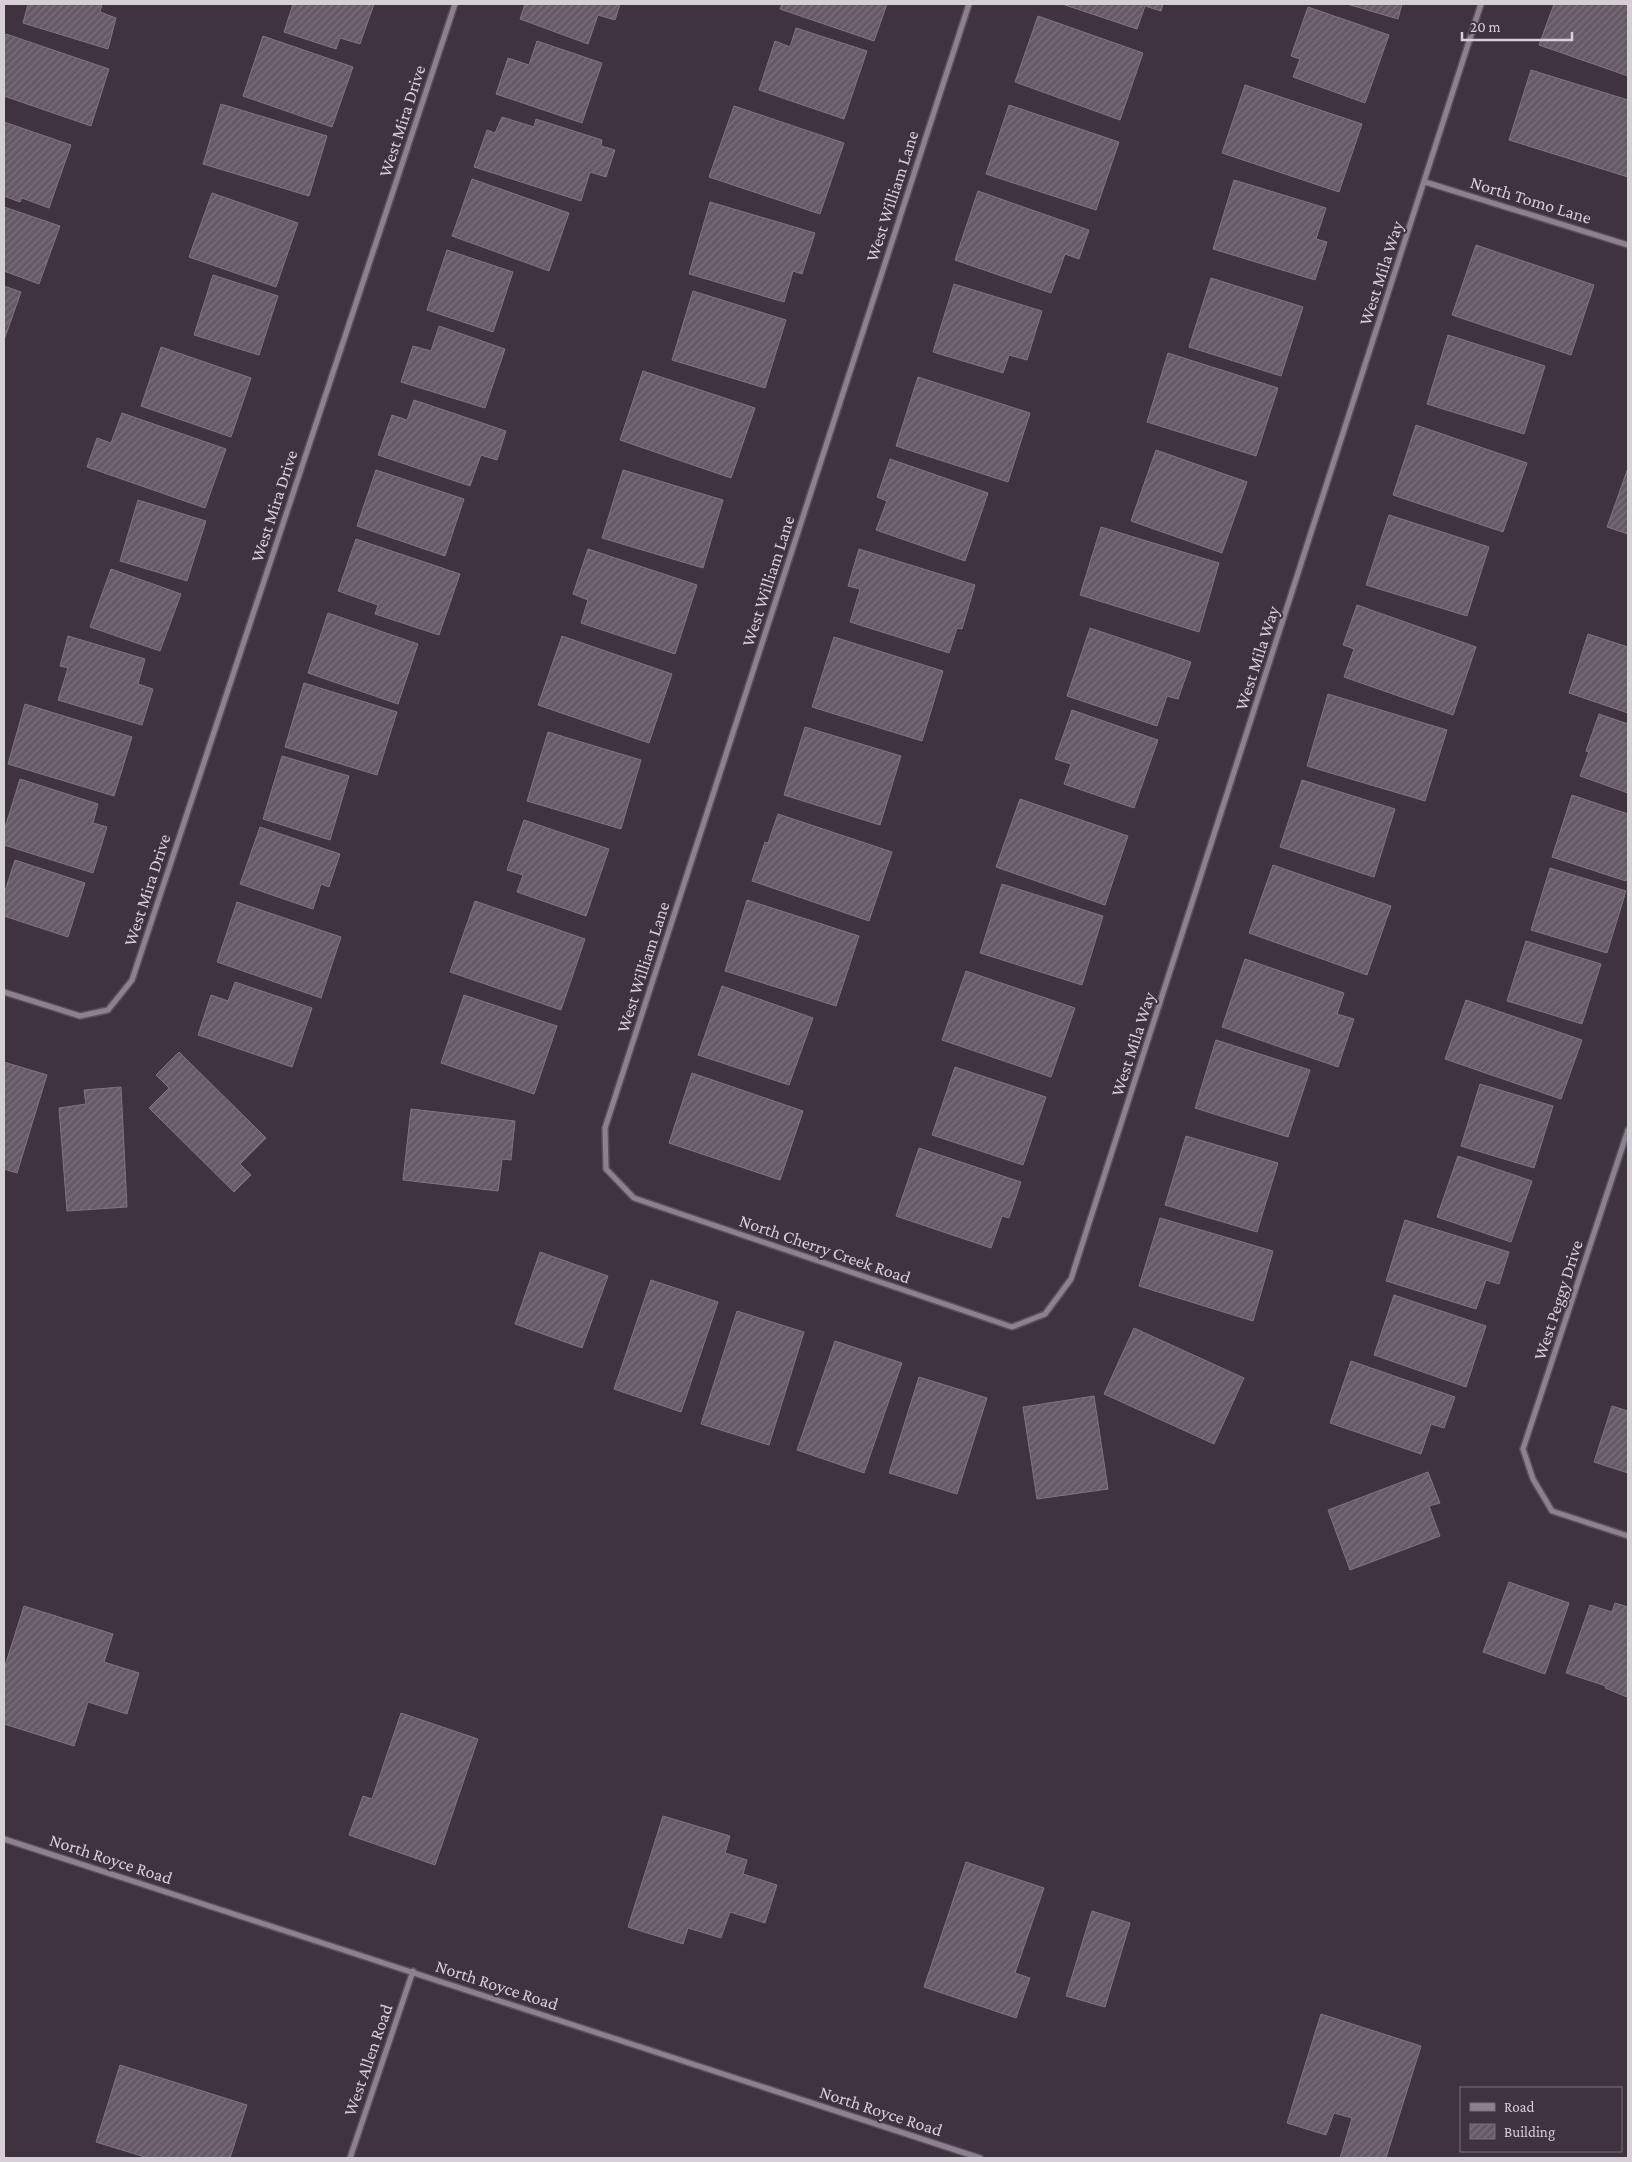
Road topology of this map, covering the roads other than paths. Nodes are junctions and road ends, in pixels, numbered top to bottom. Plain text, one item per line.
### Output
1 (455, 4) edge
2 (969, 4) edge
3 (1481, 4) edge
4 (1425, 182) junction
5 (1628, 245) edge
6 (4, 992) edge
7 (1628, 1130) edge
8 (606, 1169) joint
9 (1045, 1314) joint
10 (1628, 1536) edge
11 (4, 1839) edge
12 (412, 1971) junction
13 (350, 2158) edge
14 (980, 2158) edge

1 - 6 street, West Mira Drive
2 - 8 street, West William Lane
3 - 4 street, West Mila Way
4 - 5 street, North Tomo Lane
4 - 9 street, West Mila Way
7 - 10 street, West Peggy Drive
8 - 9 street, North Cherry Creek Road
11 - 12 street, North Royce Road
12 - 13 street, West Allen Road
12 - 14 street, North Royce Road

